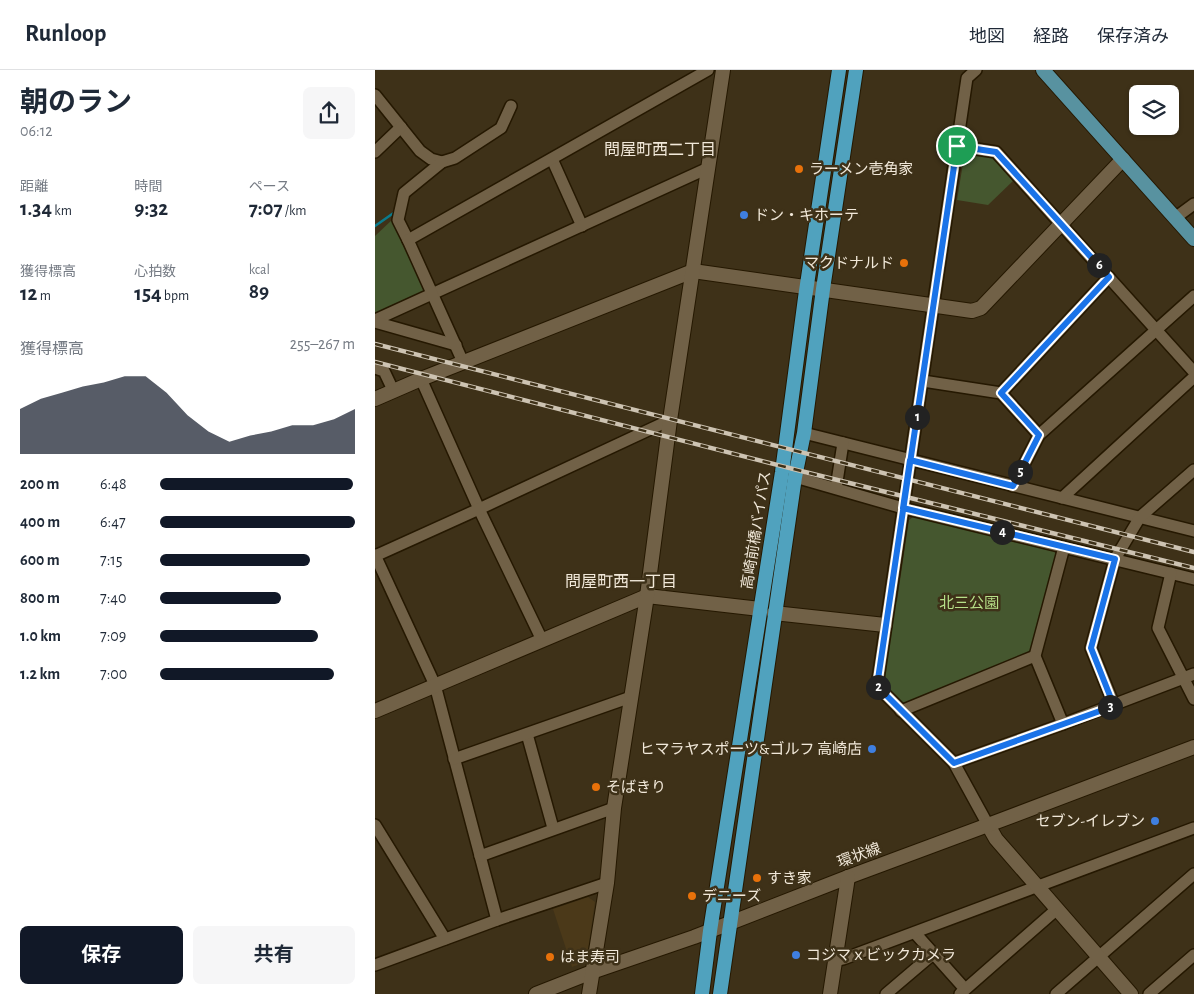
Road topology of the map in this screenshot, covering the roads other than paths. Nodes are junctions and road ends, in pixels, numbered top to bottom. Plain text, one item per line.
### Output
1 (708, 70) edge
2 (723, 70) edge
3 (839, 70) edge
4 (856, 70) edge
5 (975, 70) edge
6 (1043, 70) edge
7 (375, 95) edge
8 (511, 106) dead end
9 (401, 127) junction
10 (957, 146) junction
11 (375, 152) edge
12 (552, 158) junction
13 (1123, 159) junction
14 (442, 162) junction
15 (708, 168) junction
16 (1194, 204) edge
17 (1175, 218) junction
18 (1062, 223) junction
19 (583, 226) junction
20 (1194, 239) edge
21 (408, 240) junction
22 (693, 271) junction
23 (1109, 277) junction
24 (807, 286) junction
25 (823, 289) junction
26 (432, 294) junction
27 (1194, 296) edge
28 (933, 305) junction
29 (375, 321) edge
30 (1157, 330) junction
31 (455, 345) junction
32 (463, 362) junction
33 (375, 368) edge
34 (1194, 372) edge
35 (1194, 377) edge
36 (421, 379) junction
37 (923, 381) junction
38 (393, 390) junction
39 (1001, 393) junction
40 (375, 399) edge
41 (670, 420) junction
42 (804, 433) junction
43 (1039, 435) junction
44 (843, 443) junction
45 (910, 460) junction
46 (1194, 470) edge
47 (795, 476) junction
48 (1013, 486) junction
49 (835, 488) junction
50 (1062, 498) junction
51 (903, 508) junction
52 (479, 510) junction
53 (1141, 517) junction
54 (1194, 531) edge
55 (1064, 548) junction
56 (375, 556) edge
57 (1115, 559) junction
58 (1171, 573) junction
59 (1194, 579) edge
60 (647, 596) junction
61 (760, 609) junction
62 (774, 613) junction
63 (885, 625) junction
64 (542, 640) junction
65 (1035, 656) junction
66 (1189, 676) edge
67 (435, 685) junction
68 (631, 697) junction
69 (1194, 699) edge
70 (1114, 706) junction
71 (375, 711) edge
72 (901, 711) junction
73 (1063, 724) junction
74 (527, 734) junction
75 (1194, 747) edge
76 (454, 759) junction
77 (954, 763) junction
78 (614, 808) junction
79 (375, 825) edge
80 (988, 825) junction
81 (553, 828) junction
82 (1194, 828) edge
83 (480, 856) junction
84 (1194, 874) edge
85 (848, 877) junction
86 (607, 883) junction
87 (1037, 886) junction
88 (1057, 909) junction
89 (497, 920) junction
90 (730, 923) junction
91 (710, 931) junction
92 (915, 933) junction
93 (445, 939) junction
94 (933, 954) junction
95 (1194, 955) edge
96 (1098, 957) junction
97 (835, 961) junction
98 (375, 965) edge
99 (593, 972) junction
100 (962, 992) edge
101 (536, 994) edge
102 (589, 994) edge
103 (702, 994) edge
104 (720, 994) edge
105 (830, 994) edge
106 (886, 994) edge
107 (1056, 994) edge
108 (1131, 994) edge
109 (1149, 994) edge

1 - 12 street
2 - 15 street
3 - 24 highway, 高崎前橋バイパス
4 - 25 highway, 高崎前橋バイパス
5 - 10 street
6 - 13 main road
7 - 9 street
8 - 14 street
9 - 11 street
9 - 14 street
10 - 18 street
10 - 28 street
12 - 19 street
12 - 21 street
13 - 17 main road
13 - 18 street
14 - 21 street
15 - 19 street
15 - 22 street
16 - 17 street
17 - 20 main road
18 - 23 street
18 - 28 street
19 - 26 street
21 - 26 street
22 - 24 street
22 - 32 street
22 - 41 street
23 - 30 street
23 - 39 street
24 - 25 street
24 - 61 highway, 高崎前橋バイパス
25 - 28 street
25 - 42 highway, 高崎前橋バイパス
26 - 29 street
26 - 31 street
27 - 30 street
28 - 37 street
29 - 31 street
30 - 34 street
30 - 43 street
31 - 32 street
32 - 36 street
33 - 38 street
35 - 50 street
36 - 38 street
36 - 52 street
37 - 39 street
37 - 45 street
38 - 40 street
39 - 43 street
41 - 52 street
41 - 60 street
42 - 44 street
42 - 47 highway, 高崎前橋バイパス
43 - 48 street
44 - 45 street
44 - 49 street
45 - 48 street
45 - 51 street
46 - 53 street
47 - 49 street
47 - 62 highway, 高崎前橋バイパス
48 - 50 street
49 - 51 street
50 - 53 street
51 - 55 street
51 - 63 street
52 - 56 street
52 - 64 street
53 - 54 street
53 - 57 street
55 - 57 street
55 - 65 street
56 - 67 street
57 - 58 street
57 - 70 street
58 - 59 street
58 - 66 street
60 - 61 street
60 - 64 street
60 - 68 street
61 - 91 highway, 高崎前橋バイパス
62 - 63 street
62 - 90 highway, 高崎前橋バイパス
63 - 72 street
64 - 67 street
65 - 72 street
65 - 73 street
66 - 69 street
66 - 70 street
67 - 71 street
67 - 76 street
68 - 74 street
68 - 78 street
70 - 73 street
72 - 77 street
73 - 77 street
74 - 76 street
74 - 81 street
75 - 80 street, 環状線
76 - 83 street
77 - 80 street
78 - 81 street
78 - 86 street
79 - 93 street
80 - 85 street, 環状線
80 - 87 street
81 - 83 street
82 - 87 street
83 - 89 street
84 - 96 street
85 - 90 street, 環状線
85 - 97 street
86 - 89 street
86 - 99 street
87 - 88 street
87 - 92 street
88 - 96 street
88 - 100 street
89 - 93 street
90 - 91 street, 環状線
90 - 104 highway, 高崎前橋バイパス
91 - 99 street, 環状線
91 - 103 highway, 高崎前橋バイパス
92 - 94 street
92 - 97 street
93 - 98 street
94 - 100 street
94 - 106 street
95 - 109 street
96 - 107 street
96 - 108 street
97 - 105 street
99 - 101 street, 環状線
99 - 102 street

